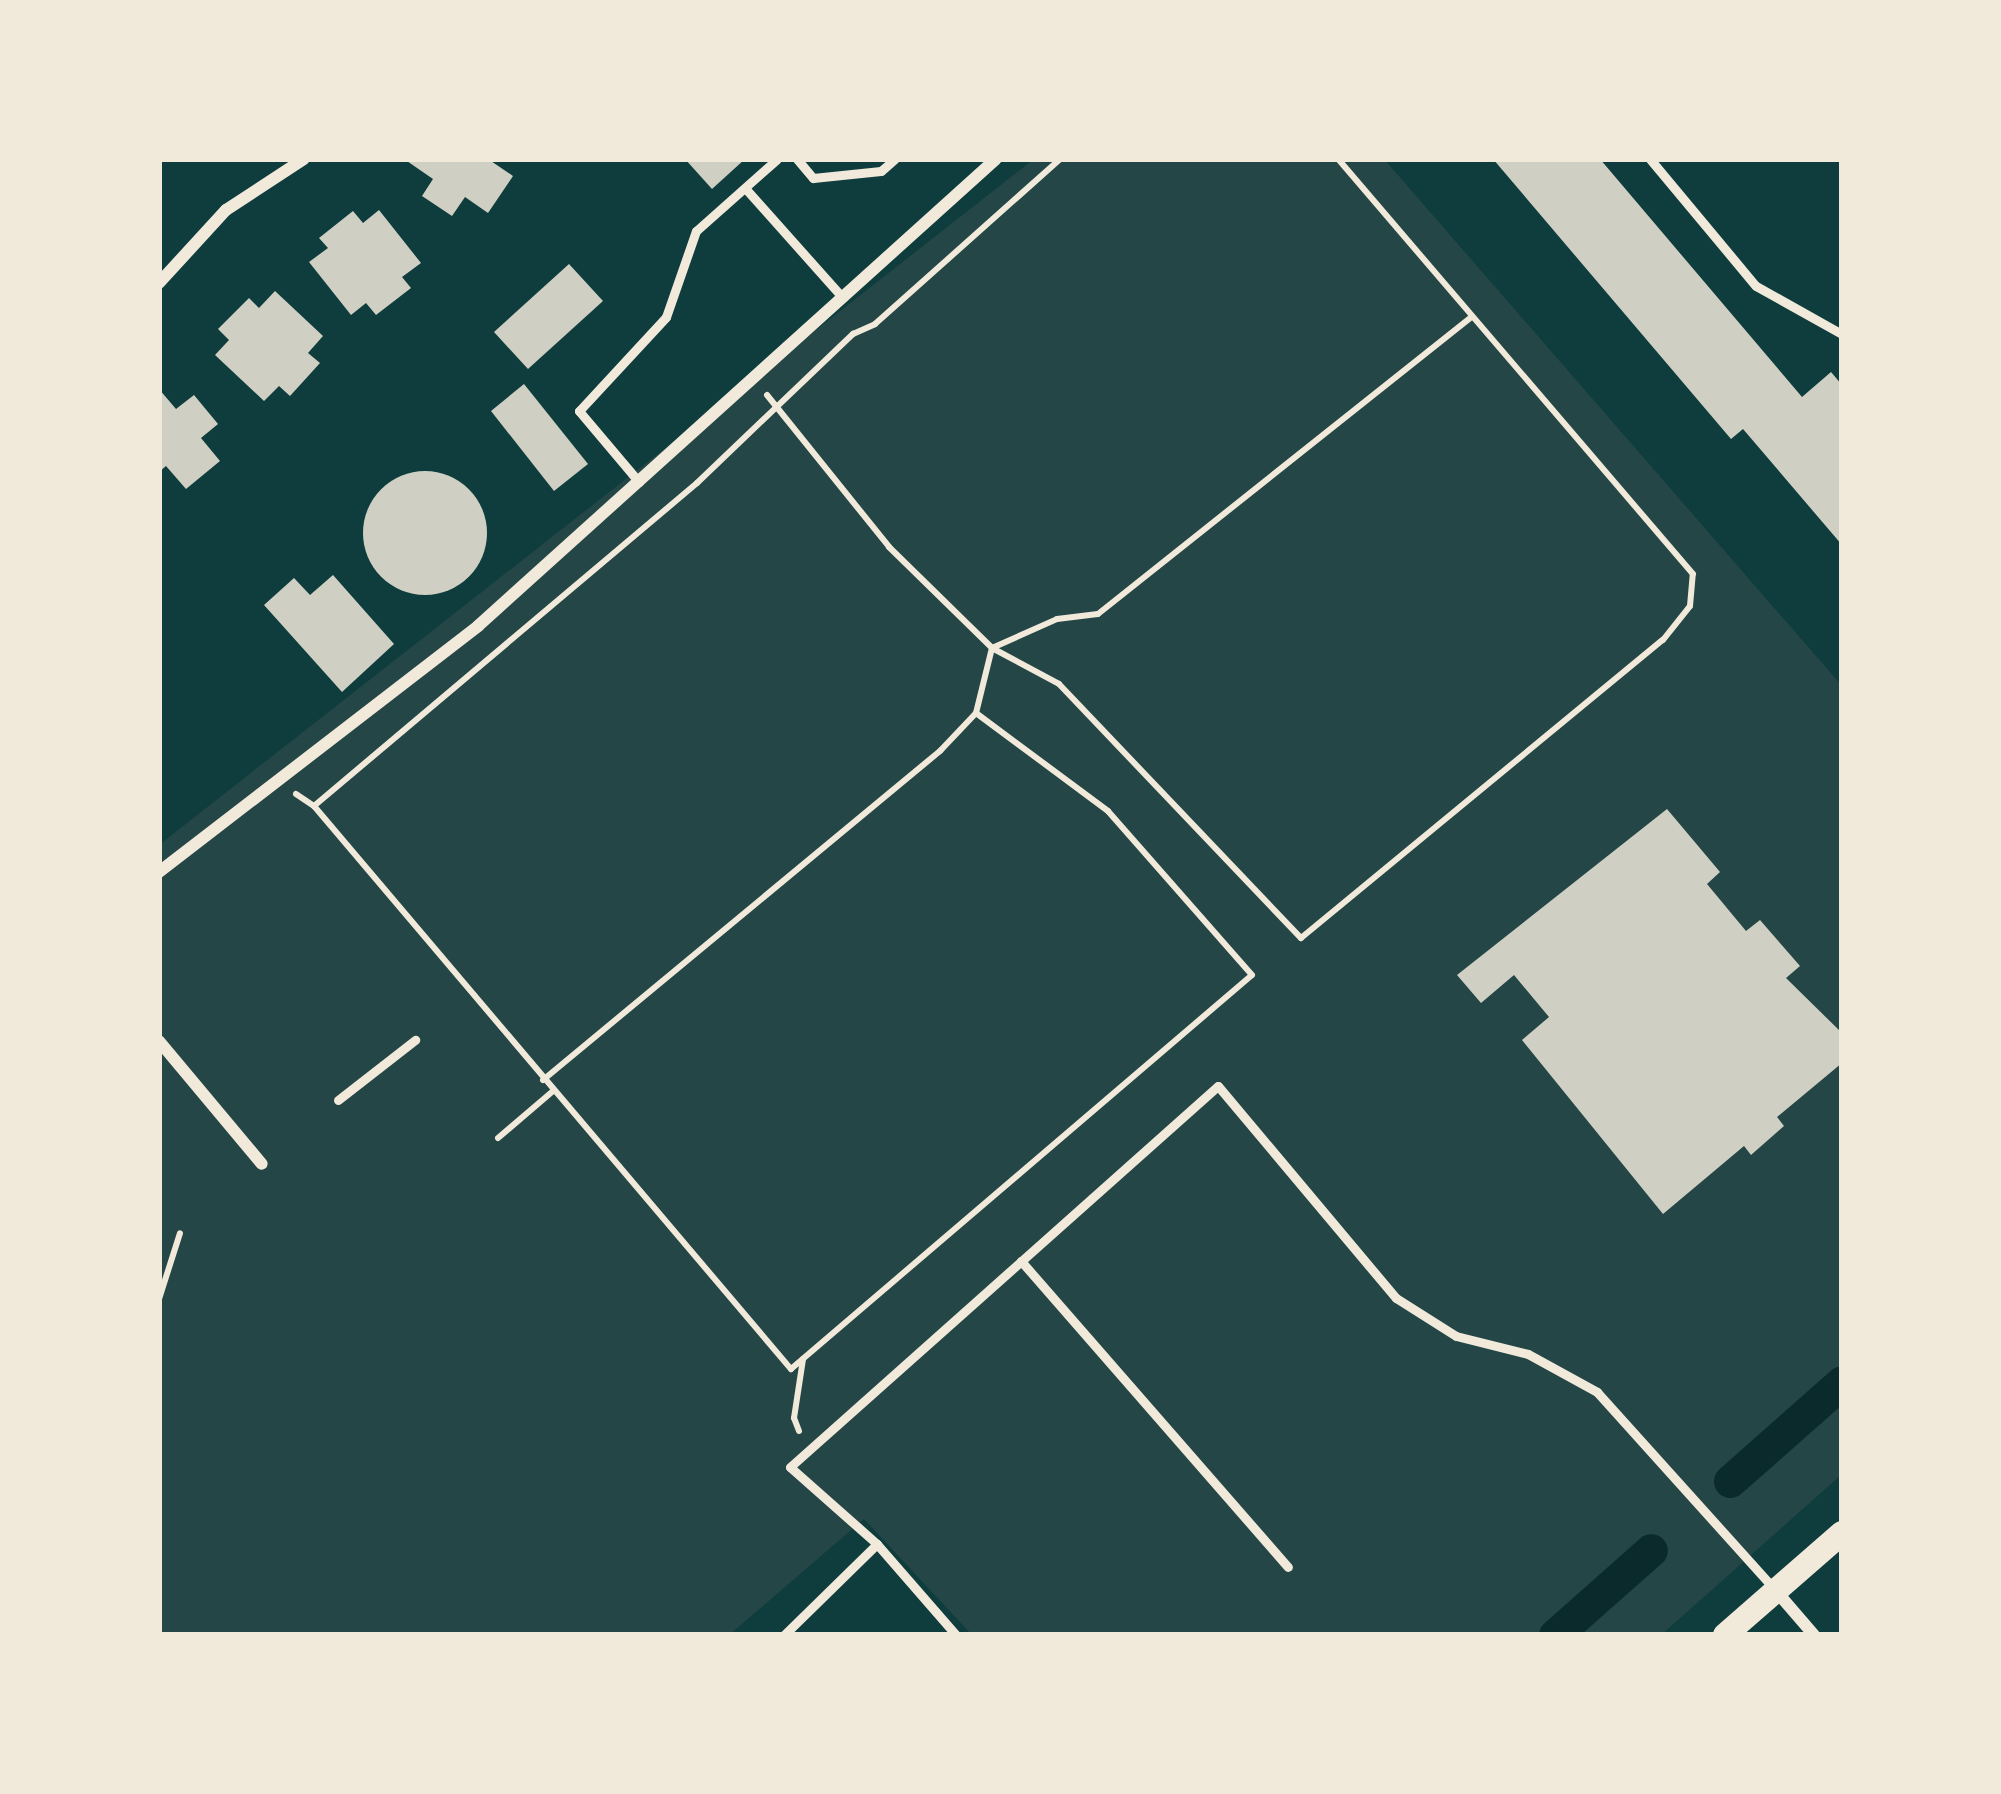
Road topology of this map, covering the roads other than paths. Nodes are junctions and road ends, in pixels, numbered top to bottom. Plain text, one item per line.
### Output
1 (304, 159) edge
2 (777, 159) edge
3 (796, 159) edge
4 (895, 159) edge
5 (996, 159) edge
6 (1650, 159) edge
7 (745, 188) junction
8 (159, 283) edge
9 (843, 298) junction
10 (1842, 334) edge
11 (639, 482) junction
12 (159, 872) edge
13 (159, 1040) edge
14 (415, 1040) dead end
15 (338, 1100) dead end
16 (262, 1164) dead end
17 (1021, 1261) junction
18 (1842, 1533) edge
19 (877, 1544) junction
20 (1288, 1567) dead end
21 (1775, 1590) junction
22 (784, 1635) edge
23 (956, 1635) edge
24 (1725, 1635) edge
25 (1814, 1635) edge

1 - 8 street
2 - 7 lane
3 - 4 lane
5 - 9 street
6 - 10 lane
7 - 9 lane
7 - 11 lane
9 - 11 street
11 - 12 street
13 - 16 street
14 - 15 lane
17 - 19 lane
17 - 20 lane
17 - 21 lane
18 - 21 main road
19 - 22 lane
19 - 23 lane
21 - 24 main road
21 - 25 street

